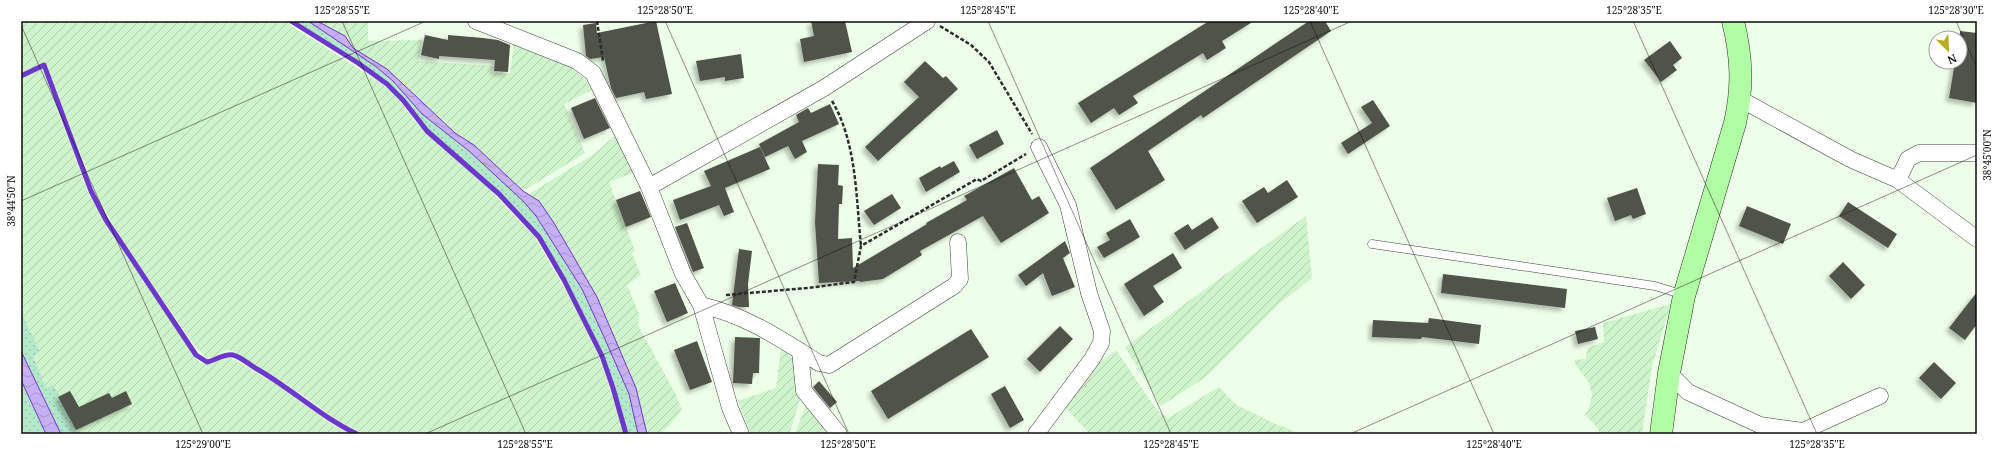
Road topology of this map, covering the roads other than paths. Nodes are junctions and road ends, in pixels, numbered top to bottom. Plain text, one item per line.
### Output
1 (476, 21) edge
2 (1733, 21) edge
3 (932, 23) edge
4 (1740, 99) junction
5 (1039, 147) road end
6 (1977, 153) edge
7 (1898, 180) junction
8 (649, 187) junction
9 (1977, 239) edge
10 (958, 242) dead end
11 (1372, 244) dead end
12 (1684, 296) junction
13 (701, 305) junction
14 (800, 351) junction
15 (1669, 374) junction
16 (1880, 396) dead end
17 (741, 434) edge
18 (839, 434) edge
19 (1036, 434) edge
20 (1661, 434) edge

1 - 8 street
2 - 4 street
3 - 8 street
4 - 7 street
4 - 12 street
5 - 19 street
6 - 7 street
7 - 9 street
8 - 13 street
10 - 14 street
11 - 12 lane
12 - 15 street
13 - 14 street
13 - 17 street
14 - 18 street
15 - 16 street
15 - 20 street

